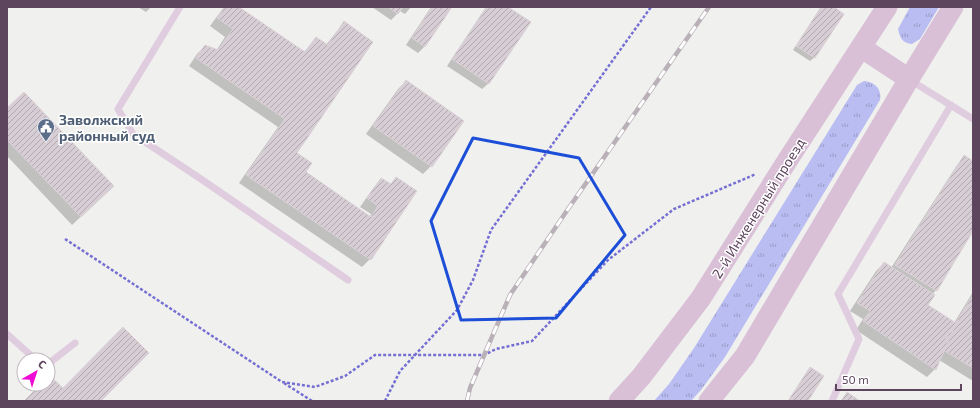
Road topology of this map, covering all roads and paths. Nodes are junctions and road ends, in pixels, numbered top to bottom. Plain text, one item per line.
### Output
1 (180, 7) edge
2 (651, 7) edge
3 (887, 7) edge
4 (953, 7) edge
5 (862, 48) junction
6 (909, 79) junction
7 (951, 105) junction
8 (973, 119) edge
9 (759, 173) dead end
10 (65, 239) dead end
11 (348, 280) dead end
12 (7, 334) edge
13 (75, 343) dead end
14 (27, 352) edge
15 (413, 356) junction
16 (56, 358) edge
17 (282, 382) junction
18 (312, 401) edge
19 (385, 401) edge
20 (619, 401) edge
21 (709, 401) edge
22 (832, 401) edge

1 - 11 lane
2 - 15 path
3 - 5 main road, 2-й Инженерный проезд
4 - 6 main road
5 - 6 main road
5 - 20 main road, 2-й Инженерный проезд
6 - 7 lane
6 - 21 main road
7 - 8 lane
7 - 22 lane
9 - 15 path
10 - 17 path
12 - 14 lane
13 - 16 lane
15 - 17 path
15 - 19 path
17 - 18 path

